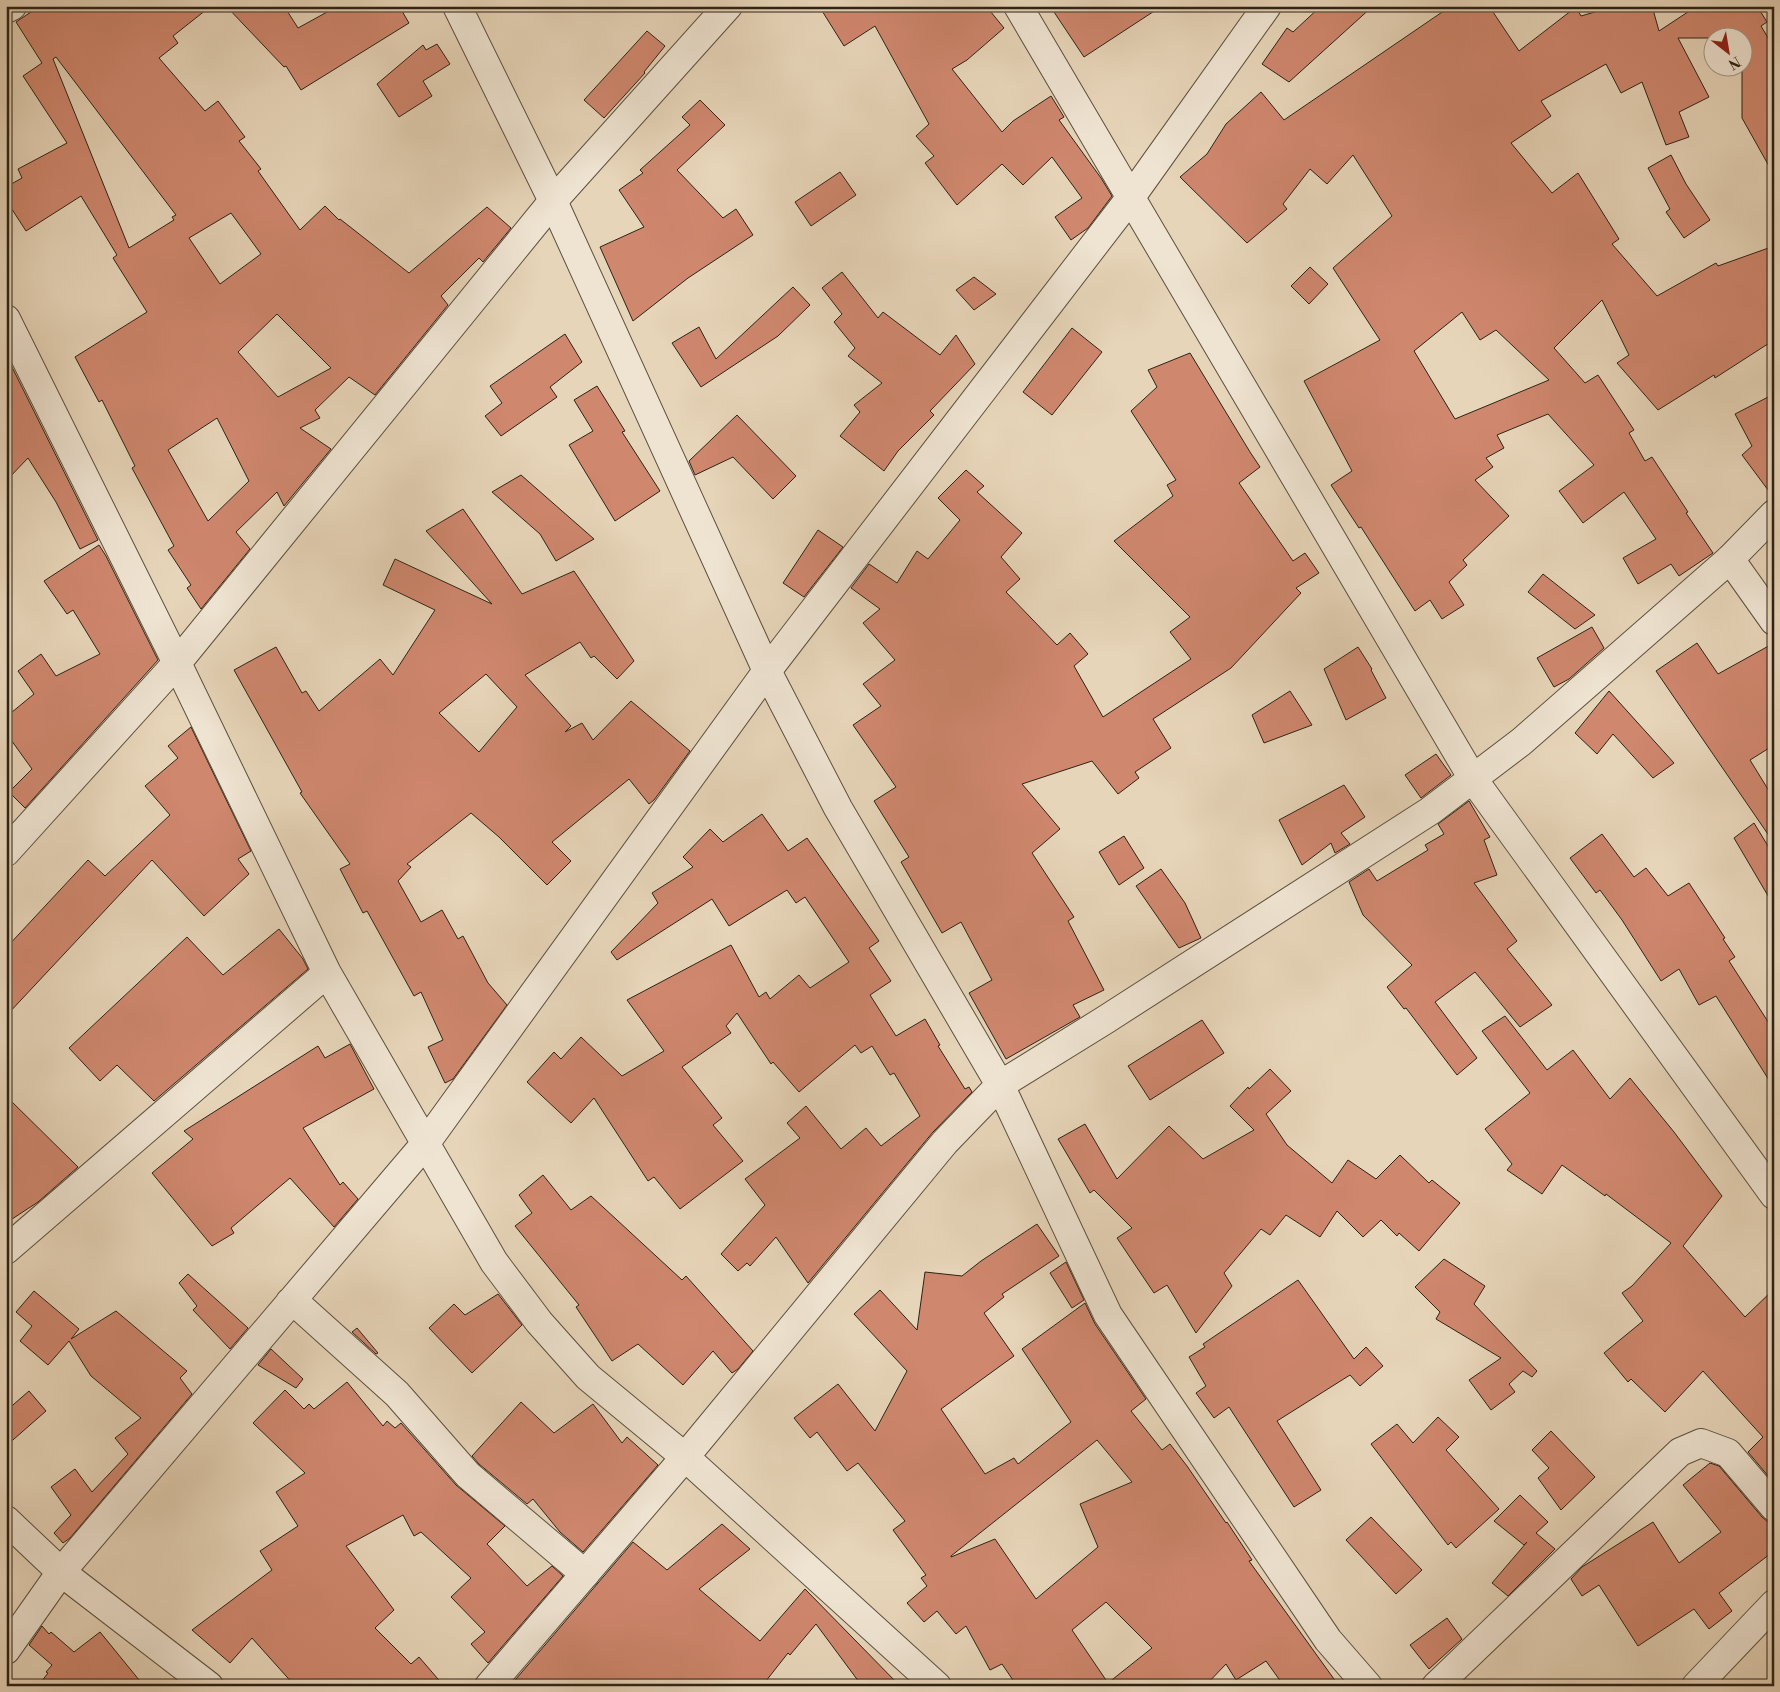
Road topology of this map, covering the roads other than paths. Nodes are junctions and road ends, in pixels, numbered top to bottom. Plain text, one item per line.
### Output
1 (12, 6) edge
2 (457, 6) edge
3 (728, 6) edge
4 (1018, 6) edge
5 (1267, 6) edge
6 (6, 9) edge
7 (1131, 197) junction
8 (553, 201) junction
9 (6, 319) edge
10 (1774, 514) edge
11 (1730, 559) junction
12 (1774, 621) edge
13 (177, 663) junction
14 (767, 671) junction
15 (1473, 779) junction
16 (6, 852) edge
17 (328, 973) junction
18 (1000, 1085) junction
19 (425, 1144) junction
20 (1774, 1195) edge
21 (6, 1250) edge
22 (290, 1302) junction
23 (685, 1457) junction
24 (1774, 1507) edge
25 (6, 1520) edge
26 (61, 1572) junction
27 (585, 1574) junction
28 (1774, 1604) edge
29 (6, 1650) edge
30 (209, 1686) edge
31 (489, 1686) edge
32 (936, 1686) edge
33 (1368, 1686) edge
34 (1436, 1686) edge
35 (1696, 1686) edge

1 - 6 street
2 - 8 street
3 - 8 street
4 - 7 street
5 - 7 street
7 - 14 street
7 - 15 street
8 - 13 street
8 - 14 street
9 - 13 street
10 - 11 street
11 - 12 street
11 - 15 street
13 - 16 street
13 - 17 street
14 - 18 street
14 - 19 street
15 - 18 street
15 - 20 street
17 - 19 street
17 - 21 street
18 - 23 street
18 - 33 street
19 - 22 street
19 - 23 street
22 - 26 street
22 - 27 street
23 - 27 street
23 - 32 street
24 - 34 street
25 - 26 street
26 - 29 street
26 - 30 street
27 - 31 street
28 - 35 street

